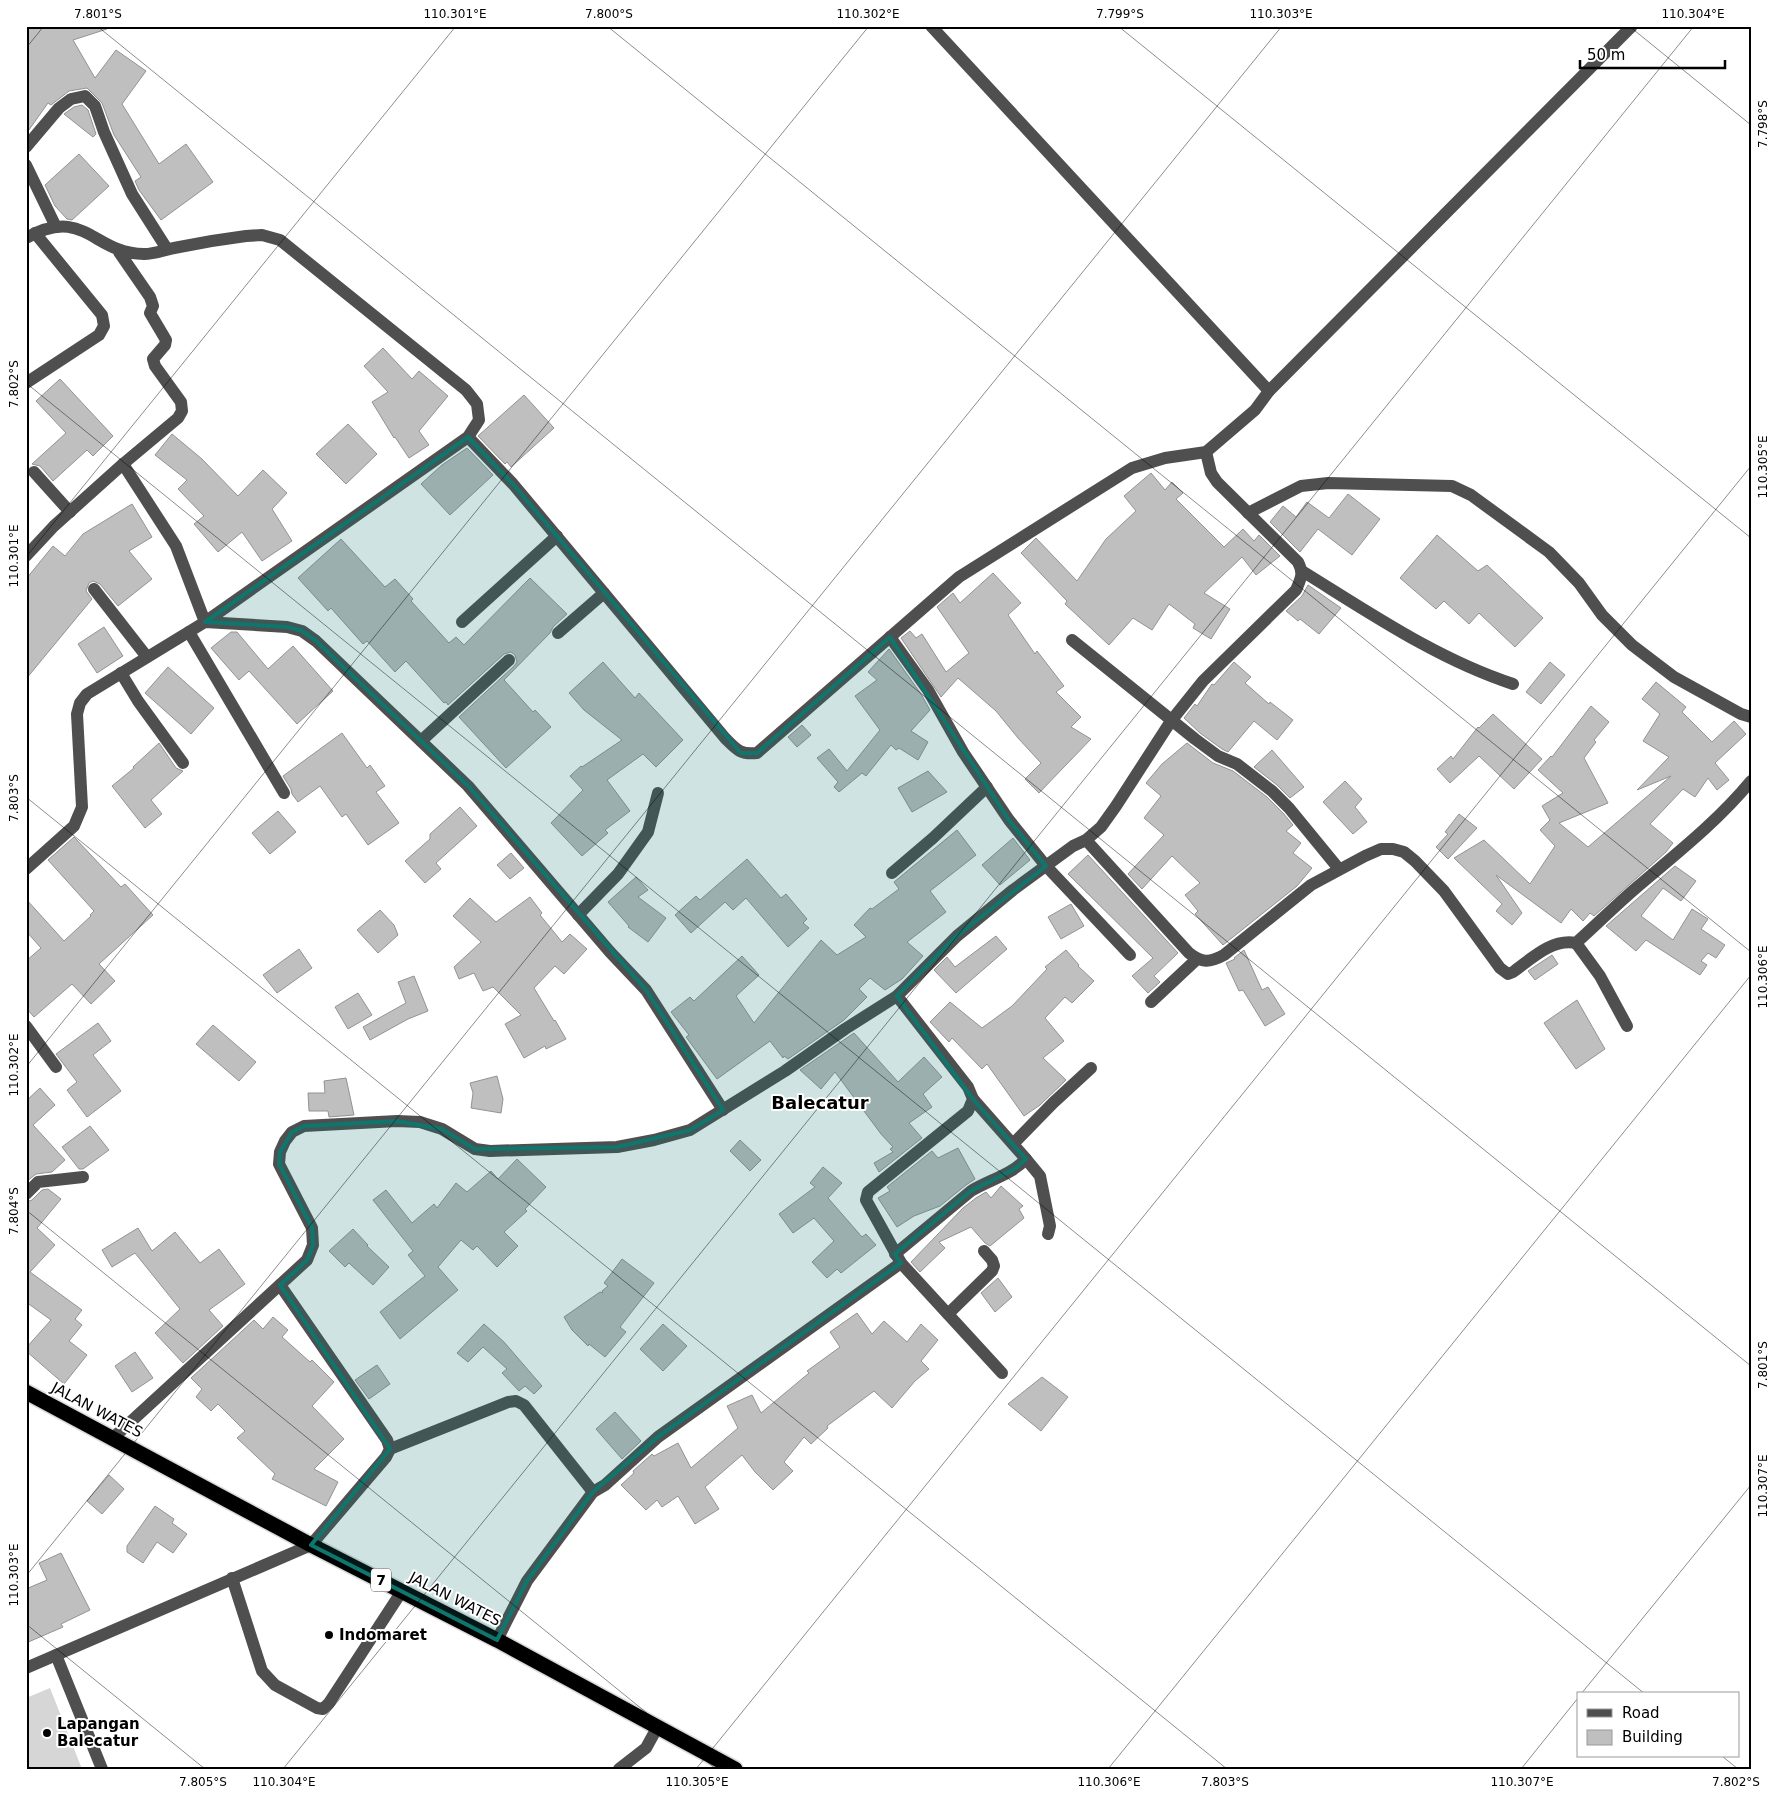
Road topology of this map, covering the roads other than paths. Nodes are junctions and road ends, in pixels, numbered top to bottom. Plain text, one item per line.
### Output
1 (931, 26) edge
2 (1632, 26) edge
3 (26, 147) edge
4 (26, 165) edge
5 (56, 226) junction
6 (30, 235) edge
7 (167, 249) junction
8 (119, 252) junction
9 (26, 383) edge
10 (1268, 391) junction
11 (468, 437) junction
12 (1206, 452) junction
13 (123, 464) junction
14 (34, 472) dead end
15 (70, 512) junction
16 (1248, 513) junction
17 (557, 536) junction
18 (26, 556) edge
19 (1302, 571) junction
20 (94, 589) dead end
21 (604, 593) junction
22 (205, 622) junction
23 (462, 622) dead end
24 (189, 632) junction
25 (558, 633) dead end
26 (890, 637) junction
27 (1072, 640) dead end
28 (147, 658) junction
29 (508, 660) dead end
30 (121, 673) junction
31 (1513, 684) dead end
32 (1751, 717) edge
33 (1171, 721) junction
34 (421, 742) junction
35 (183, 763) dead end
36 (1751, 780) edge
37 (987, 787) junction
38 (284, 793) dead end
39 (658, 794) dead end
40 (1086, 840) junction
41 (1046, 866) junction
42 (26, 869) edge
43 (1339, 869) junction
44 (892, 873) dead end
45 (578, 915) junction
46 (1576, 943) junction
47 (1130, 955) dead end
48 (1197, 959) junction
49 (897, 996) junction
50 (1151, 1002) dead end
51 (26, 1026) edge
52 (1628, 1026) dead end
53 (56, 1067) dead end
54 (1091, 1068) dead end
55 (973, 1099) junction
56 (723, 1110) junction
57 (1014, 1144) junction
58 (1026, 1159) junction
59 (83, 1178) dead end
60 (26, 1194) edge
61 (1048, 1234) dead end
62 (984, 1251) dead end
63 (898, 1258) junction
64 (280, 1285) junction
65 (948, 1314) junction
66 (1002, 1373) dead end
67 (26, 1392) edge
68 (113, 1438) junction
69 (390, 1449) junction
70 (593, 1492) junction
71 (311, 1545) junction
72 (232, 1578) junction
73 (402, 1591) junction
74 (497, 1640) junction
75 (56, 1655) junction
76 (26, 1668) edge
77 (658, 1728) junction
78 (102, 1769) edge
79 (619, 1769) edge
80 (735, 1769) edge

1 - 10 street
2 - 10 street
3 - 7 street
4 - 5 street
5 - 6 street
5 - 8 street
6 - 9 street
7 - 8 street
7 - 11 street
8 - 13 street
10 - 12 street
11 - 17 street
11 - 22 street
12 - 16 street
12 - 26 street
13 - 15 street
13 - 22 street
14 - 15 street
15 - 18 street
16 - 19 street
16 - 32 street
17 - 21 street
17 - 23 street
19 - 31 street
19 - 33 street
20 - 28 street
21 - 25 street
21 - 26 street
22 - 24 street
22 - 34 street
24 - 28 street
24 - 38 street
26 - 37 street
27 - 33 street
28 - 30 street
29 - 34 street
30 - 35 street
30 - 42 street
33 - 40 street
33 - 43 street
34 - 45 street
36 - 46 street
37 - 41 street
37 - 44 street
39 - 45 street
40 - 41 street
40 - 48 street
41 - 47 street
41 - 49 street
43 - 46 street
43 - 48 street
45 - 56 street
46 - 52 street
48 - 50 street
49 - 55 street
49 - 56 street
51 - 53 street
54 - 57 street
55 - 57 street
55 - 63 street
56 - 64 street
57 - 58 street
58 - 61 street
58 - 63 street
59 - 60 street
62 - 65 street
63 - 65 street
63 - 70 street
64 - 68 street
64 - 69 street
65 - 66 street
67 - 68 highway, JALAN WATES / 7
68 - 71 highway, JALAN WATES / 7
69 - 70 street
69 - 71 street
70 - 74 street
71 - 72 street
71 - 73 highway, JALAN WATES / 7
72 - 73 street
72 - 75 street
73 - 74 highway, JALAN WATES / 7
74 - 77 highway, JALAN WATES / 7
75 - 76 street
75 - 78 street
77 - 79 street
77 - 80 highway, JALAN WATES / 7

